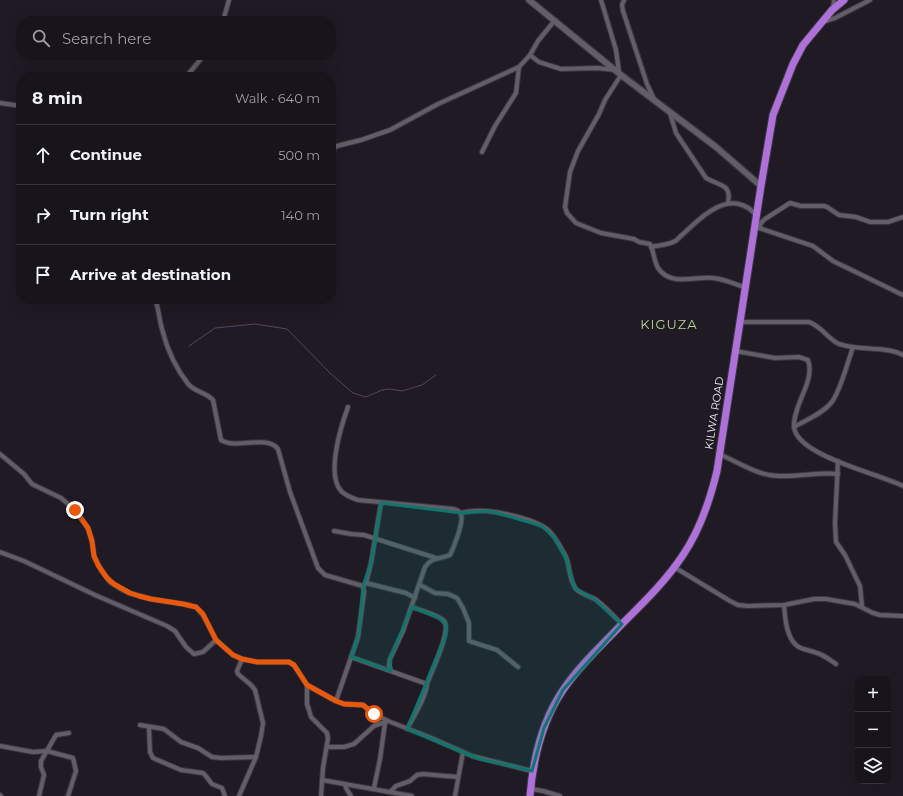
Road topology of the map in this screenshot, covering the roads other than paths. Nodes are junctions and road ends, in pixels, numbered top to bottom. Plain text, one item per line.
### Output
1 (229, 0) edge
2 (529, 0) edge
3 (601, 0) edge
4 (624, 0) edge
5 (834, 0) edge
6 (844, 0) edge
7 (870, 0) edge
8 (832, 10) junction
9 (224, 16) edge
10 (554, 20) junction
11 (822, 22) junction
12 (530, 55) junction
13 (200, 60) edge
14 (519, 67) junction
15 (190, 72) edge
16 (619, 72) junction
17 (654, 99) junction
18 (0, 103) edge
19 (16, 105) edge
20 (670, 112) junction
21 (336, 147) edge
22 (482, 152) dead end
23 (761, 186) junction
24 (728, 203) junction
25 (756, 217) junction
26 (903, 217) edge
27 (757, 228) junction
28 (652, 247) junction
29 (746, 288) junction
30 (903, 295) edge
31 (156, 304) edge
32 (740, 322) junction
33 (853, 347) junction
34 (736, 351) junction
35 (903, 355) edge
36 (348, 407) dead end
37 (794, 427) junction
38 (0, 454) edge
39 (719, 454) junction
40 (838, 461) junction
41 (838, 474) junction
42 (903, 486) edge
43 (381, 503) junction
44 (461, 513) junction
45 (334, 531) dead end
46 (374, 539) junction
47 (0, 552) edge
48 (436, 558) junction
49 (674, 567) junction
50 (364, 585) junction
51 (420, 585) junction
52 (415, 598) junction
53 (784, 605) junction
54 (862, 606) junction
55 (412, 607) junction
56 (903, 616) edge
57 (622, 624) junction
58 (216, 640) junction
59 (351, 657) junction
60 (242, 659) junction
61 (836, 664) dead end
62 (518, 667) dead end
63 (391, 671) junction
64 (427, 684) junction
65 (307, 685) junction
66 (336, 701) junction
67 (386, 722) junction
68 (140, 725) dead end
69 (149, 728) junction
70 (407, 729) junction
71 (69, 733) dead end
72 (0, 746) edge
73 (327, 747) junction
74 (47, 751) junction
75 (463, 752) junction
76 (256, 757) junction
77 (532, 771) junction
78 (458, 777) junction
79 (322, 780) junction
80 (345, 784) junction
81 (374, 788) junction
82 (390, 792) junction
83 (531, 793) edge
84 (38, 796) edge
85 (68, 796) edge
86 (225, 796) edge
87 (239, 796) edge
88 (321, 796) edge
89 (351, 796) edge
90 (412, 796) edge
91 (455, 796) edge
92 (560, 796) edge

1 - 9 street
2 - 10 street
3 - 16 street
4 - 17 street
5 - 8 street
6 - 8 highway, KILWA ROAD
7 - 11 street
8 - 11 highway, KILWA ROAD
10 - 12 street
10 - 16 street
11 - 23 highway, KILWA ROAD
12 - 14 street
12 - 16 street
13 - 15 street
14 - 21 street
14 - 22 street
16 - 17 street
16 - 28 street
17 - 20 street
18 - 19 street
20 - 23 street
20 - 24 street
23 - 25 highway, KILWA ROAD
24 - 25 street
24 - 28 street
25 - 27 highway, KILWA ROAD
26 - 27 street
27 - 29 highway, KILWA ROAD
27 - 30 street
28 - 29 street
29 - 32 highway, KILWA ROAD
31 - 50 street
32 - 33 street
32 - 34 highway, KILWA ROAD
33 - 35 street
33 - 37 street
34 - 37 street
34 - 39 highway, KILWA ROAD
36 - 43 street
37 - 40 street
38 - 58 street
39 - 41 street
39 - 49 highway, KILWA ROAD
40 - 41 street
40 - 42 street
41 - 54 street
43 - 44 street
43 - 46 street
44 - 48 street
44 - 57 street
45 - 46 street
46 - 48 street
46 - 50 street
47 - 58 street
48 - 51 street
49 - 53 street
49 - 57 highway, KILWA ROAD
50 - 52 street
50 - 59 street
51 - 52 street
51 - 62 street
52 - 55 street
53 - 54 street
53 - 61 street
54 - 56 street
55 - 63 street
55 - 64 street
57 - 77 highway, KILWA ROAD
58 - 60 street
59 - 63 street
59 - 66 street
60 - 65 street
60 - 76 street
63 - 64 street
64 - 70 street
65 - 66 street
65 - 73 street
66 - 67 street
67 - 70 street
67 - 73 street
67 - 81 street
68 - 69 street
69 - 76 street
69 - 86 street
70 - 75 street
71 - 74 street
72 - 74 street
73 - 79 street
74 - 84 street
74 - 85 street
75 - 77 street
75 - 78 street
76 - 87 street
77 - 83 highway, KILWA ROAD
78 - 82 street
78 - 91 street
79 - 80 street
79 - 88 street
80 - 81 street
80 - 89 street
81 - 82 street
82 - 90 street
83 - 92 street

